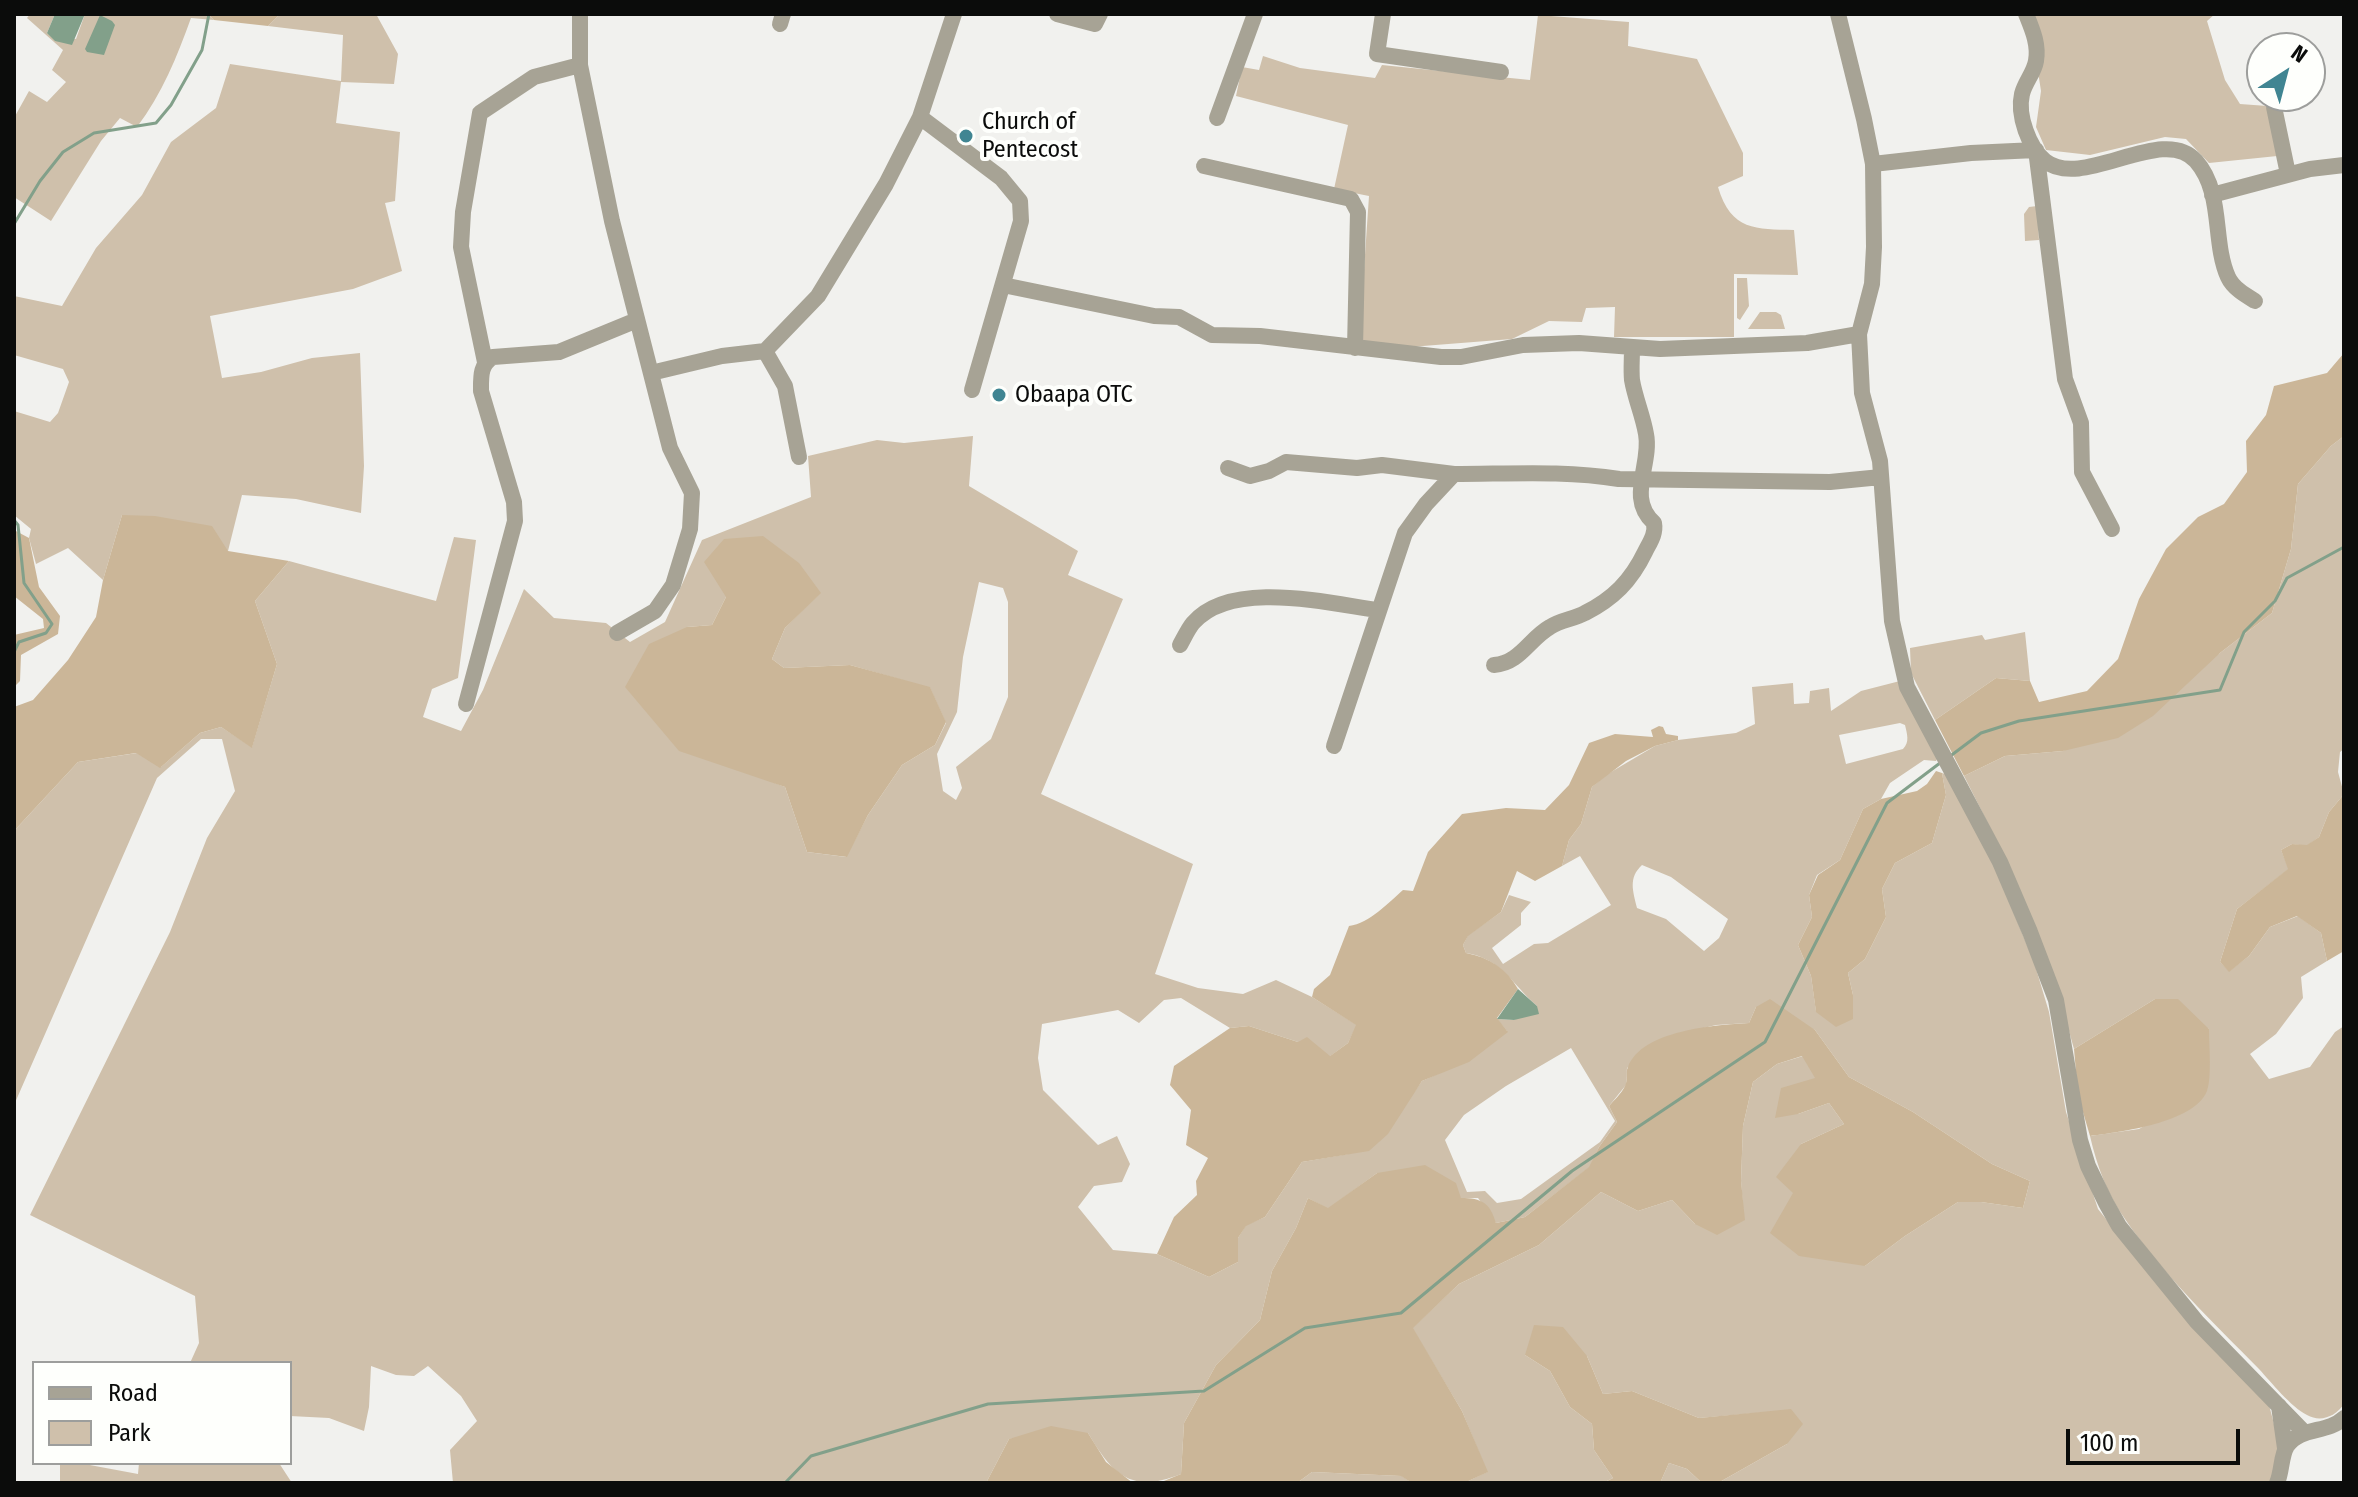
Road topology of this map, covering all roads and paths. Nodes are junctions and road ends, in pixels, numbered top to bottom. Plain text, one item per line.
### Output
1 (580, 14) edge
2 (954, 14) edge
3 (1057, 14) edge
4 (1255, 14) edge
5 (1383, 14) edge
6 (1838, 14) edge
7 (2026, 14) edge
8 (1098, 19) edge
9 (580, 65) junction
10 (1501, 72) dead end
11 (2275, 112) edge
12 (920, 117) junction
13 (1217, 118) dead end
14 (2036, 150) junction
15 (1873, 164) junction
16 (2344, 165) edge
17 (1204, 166) dead end
18 (2288, 174) junction
19 (2212, 195) junction
20 (1003, 285) junction
21 (2255, 301) dead end
22 (637, 320) junction
23 (1859, 334) junction
24 (1355, 348) junction
25 (1632, 348) junction
26 (765, 351) junction
27 (485, 362) junction
28 (651, 373) junction
29 (972, 390) dead end
30 (799, 457) dead end
31 (1228, 468) dead end
32 (1454, 474) junction
33 (1881, 477) junction
34 (1641, 479) junction
35 (2112, 529) dead end
36 (1377, 610) junction
37 (617, 633) dead end
38 (1180, 645) dead end
39 (1494, 665) dead end
40 (466, 704) dead end
41 (1334, 746) dead end
42 (2279, 1406) junction
43 (2344, 1418) edge
44 (2304, 1432) junction
45 (2285, 1448) junction
46 (2277, 1483) edge

1 - 9 street
2 - 12 street
3 - 8 street
4 - 13 street
5 - 10 street
6 - 15 street
7 - 14 street
9 - 22 street
9 - 27 street
11 - 18 street
12 - 20 street
12 - 26 street
14 - 15 street
14 - 19 street
14 - 35 street
15 - 23 street
16 - 18 street
17 - 24 street
18 - 19 street
19 - 21 street
20 - 24 street
20 - 29 street
22 - 27 street
22 - 28 street
23 - 25 street
23 - 33 street
24 - 25 street
25 - 34 street
26 - 28 street
26 - 30 street
27 - 40 street
28 - 37 street
31 - 32 street
32 - 34 street
32 - 36 street
33 - 34 street
33 - 42 street
34 - 39 street
36 - 38 street
36 - 41 street
42 - 44 street
42 - 45 street
43 - 44 street
44 - 45 street
45 - 46 street

